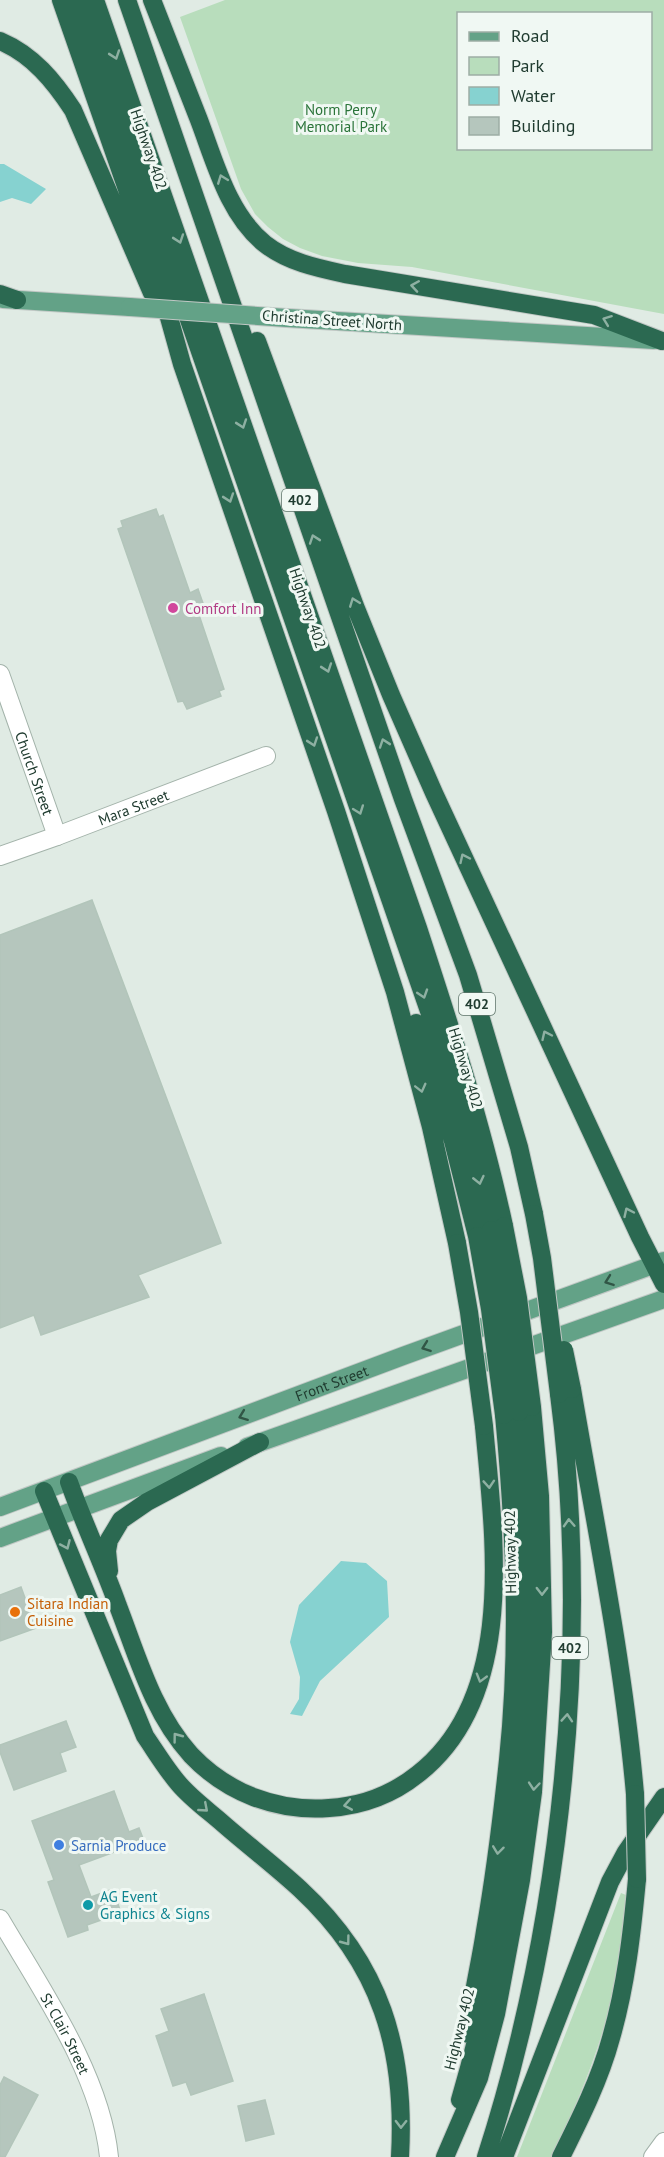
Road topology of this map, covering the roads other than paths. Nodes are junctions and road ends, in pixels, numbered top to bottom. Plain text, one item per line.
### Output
1 (61, 0) edge
2 (78, 0) edge
3 (95, 0) edge
4 (127, 0) edge
5 (152, 0) edge
6 (0, 41) edge
7 (196, 202) junction
8 (6, 298) edge
9 (663, 341) edge
10 (182, 364) junction
11 (0, 674) edge
12 (266, 756) dead end
13 (336, 811) junction
14 (57, 836) junction
15 (0, 856) edge
16 (490, 1230) junction
17 (659, 1262) edge
18 (664, 1284) edge
19 (664, 1299) edge
20 (566, 1392) junction
21 (518, 1411) junction
22 (260, 1442) junction
23 (69, 1482) junction
24 (44, 1491) junction
25 (0, 1508) edge
26 (78, 1508) junction
27 (54, 1518) junction
28 (0, 1538) edge
29 (118, 1604) junction
30 (664, 1797) edge
31 (0, 1919) edge
32 (664, 2142) edge
33 (109, 2157) edge
34 (400, 2157) edge
35 (444, 2157) edge
36 (486, 2157) edge
37 (504, 2157) edge
38 (561, 2157) edge
39 (654, 2157) edge

1 - 10 highway
2 -> 16 highway, Highway 402
3 -> 16 highway
4 - 7 highway, Highway 402 / 402
9 -> 5 highway
6 - 10 highway
17 -> 7 highway
20 -> 7 highway, Highway 402 / 402, bridge
8 - 9 main road, Christina Street North, bridge
10 -> 13 highway
11 - 14 street, Church Street
12 - 14 street, Mara Street
13 - 16 highway
13 -> 29 highway, bridge
14 - 15 street, Mara Street
16 - 21 highway, Highway 402, bridge
17 - 18 highway
17 -> 23 main road, Front Street
19 - 22 main road, Front Street
36 -> 20 highway, Highway 402 / 402
20 - 38 highway, bridge
21 -> 35 highway, Highway 402
21 -> 35 highway
22 - 26 main road, Front Street
22 - 29 highway
23 - 24 main road, Front Street
23 - 26 highway
24 - 25 main road, Front Street
24 - 27 highway
26 - 27 main road, Front Street
26 - 29 highway
27 - 28 main road, Front Street
27 -> 34 highway
30 - 37 highway
31 - 33 street, St Clair Street
32 - 39 street

